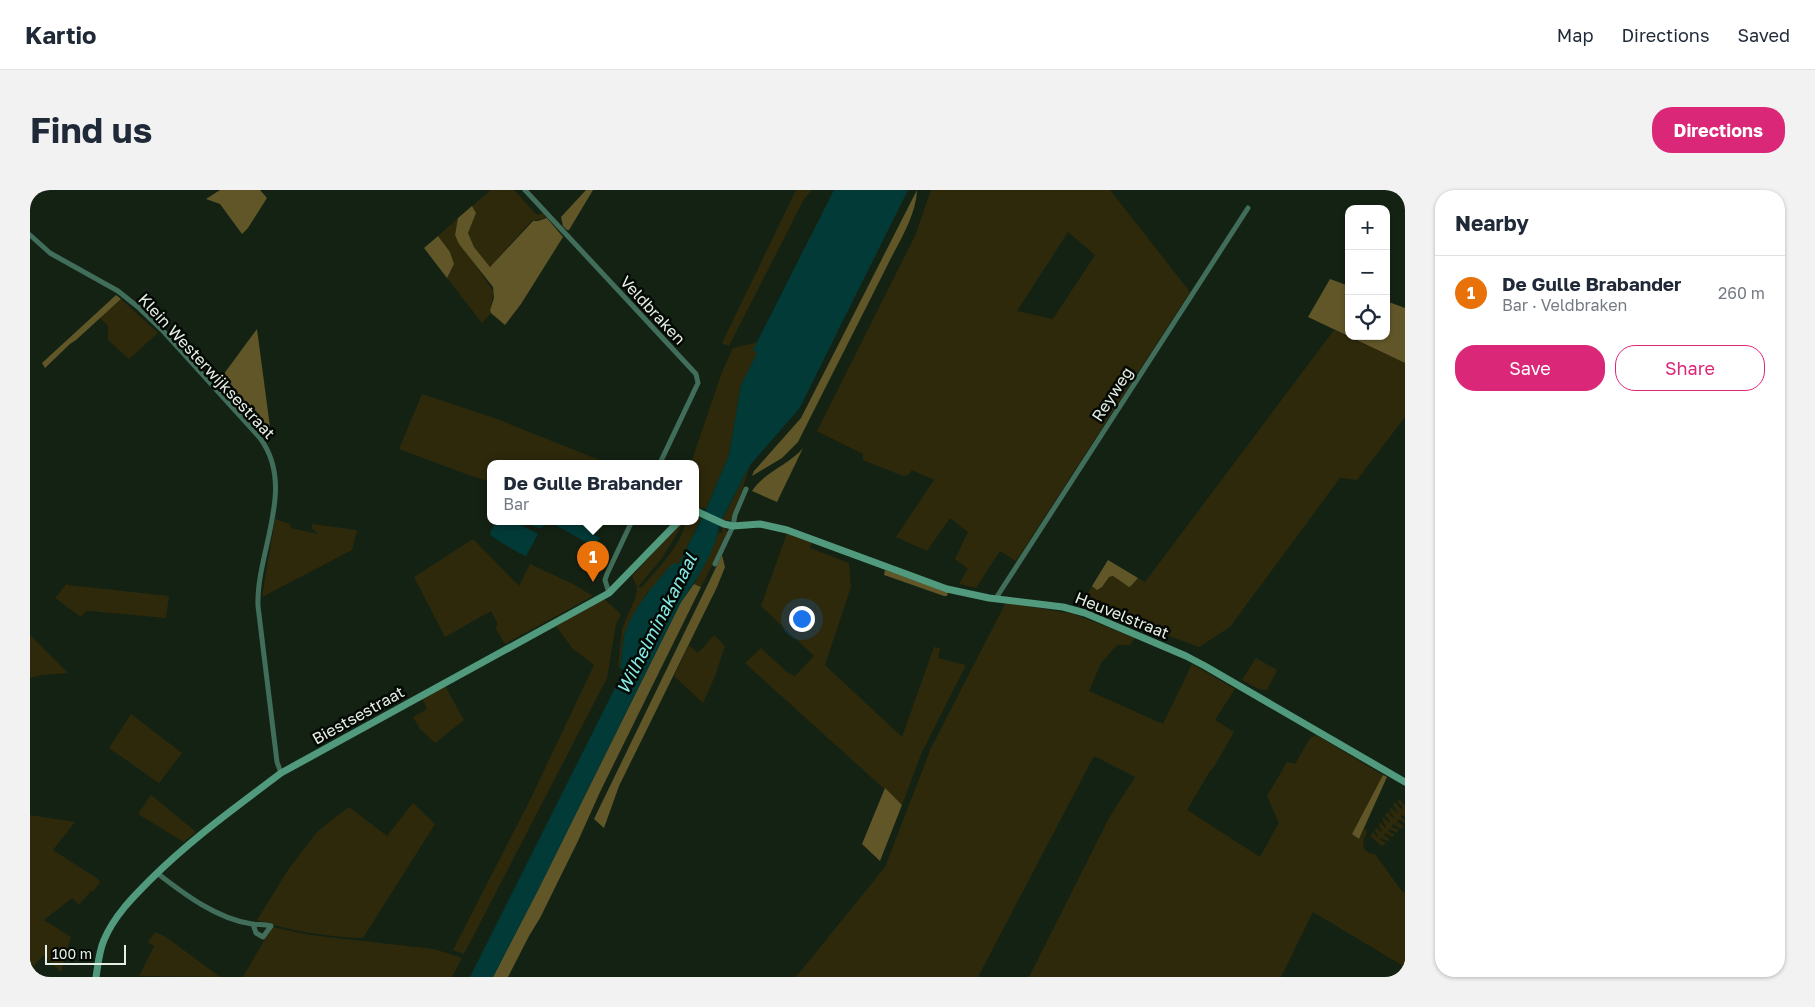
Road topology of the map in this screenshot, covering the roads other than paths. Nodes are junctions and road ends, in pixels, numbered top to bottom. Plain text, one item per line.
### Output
1 (525, 190) edge
2 (1248, 208) dead end
3 (30, 236) edge
4 (661, 460) edge
5 (746, 490) dead end
6 (699, 512) edge
7 (630, 525) edge
8 (675, 525) edge
9 (733, 526) junction
10 (715, 564) dead end
11 (609, 593) junction
12 (998, 595) dead end
13 (281, 773) junction
14 (1405, 782) edge
15 (157, 873) junction
16 (253, 924) dead end
17 (96, 977) edge

1 - 4 street, Veldbraken
2 - 12 street, Reyweg
3 - 13 street, Klein Westerwijksestraat
5 - 9 street
6 - 9 street
7 - 11 street
8 - 11 street, Biestsestraat
9 - 10 street
9 - 14 street, Heuvelstraat
11 - 13 street, Biestsestraat
13 - 15 street, Biestsestraat
15 - 16 street
15 - 17 street, Biestsestraat

